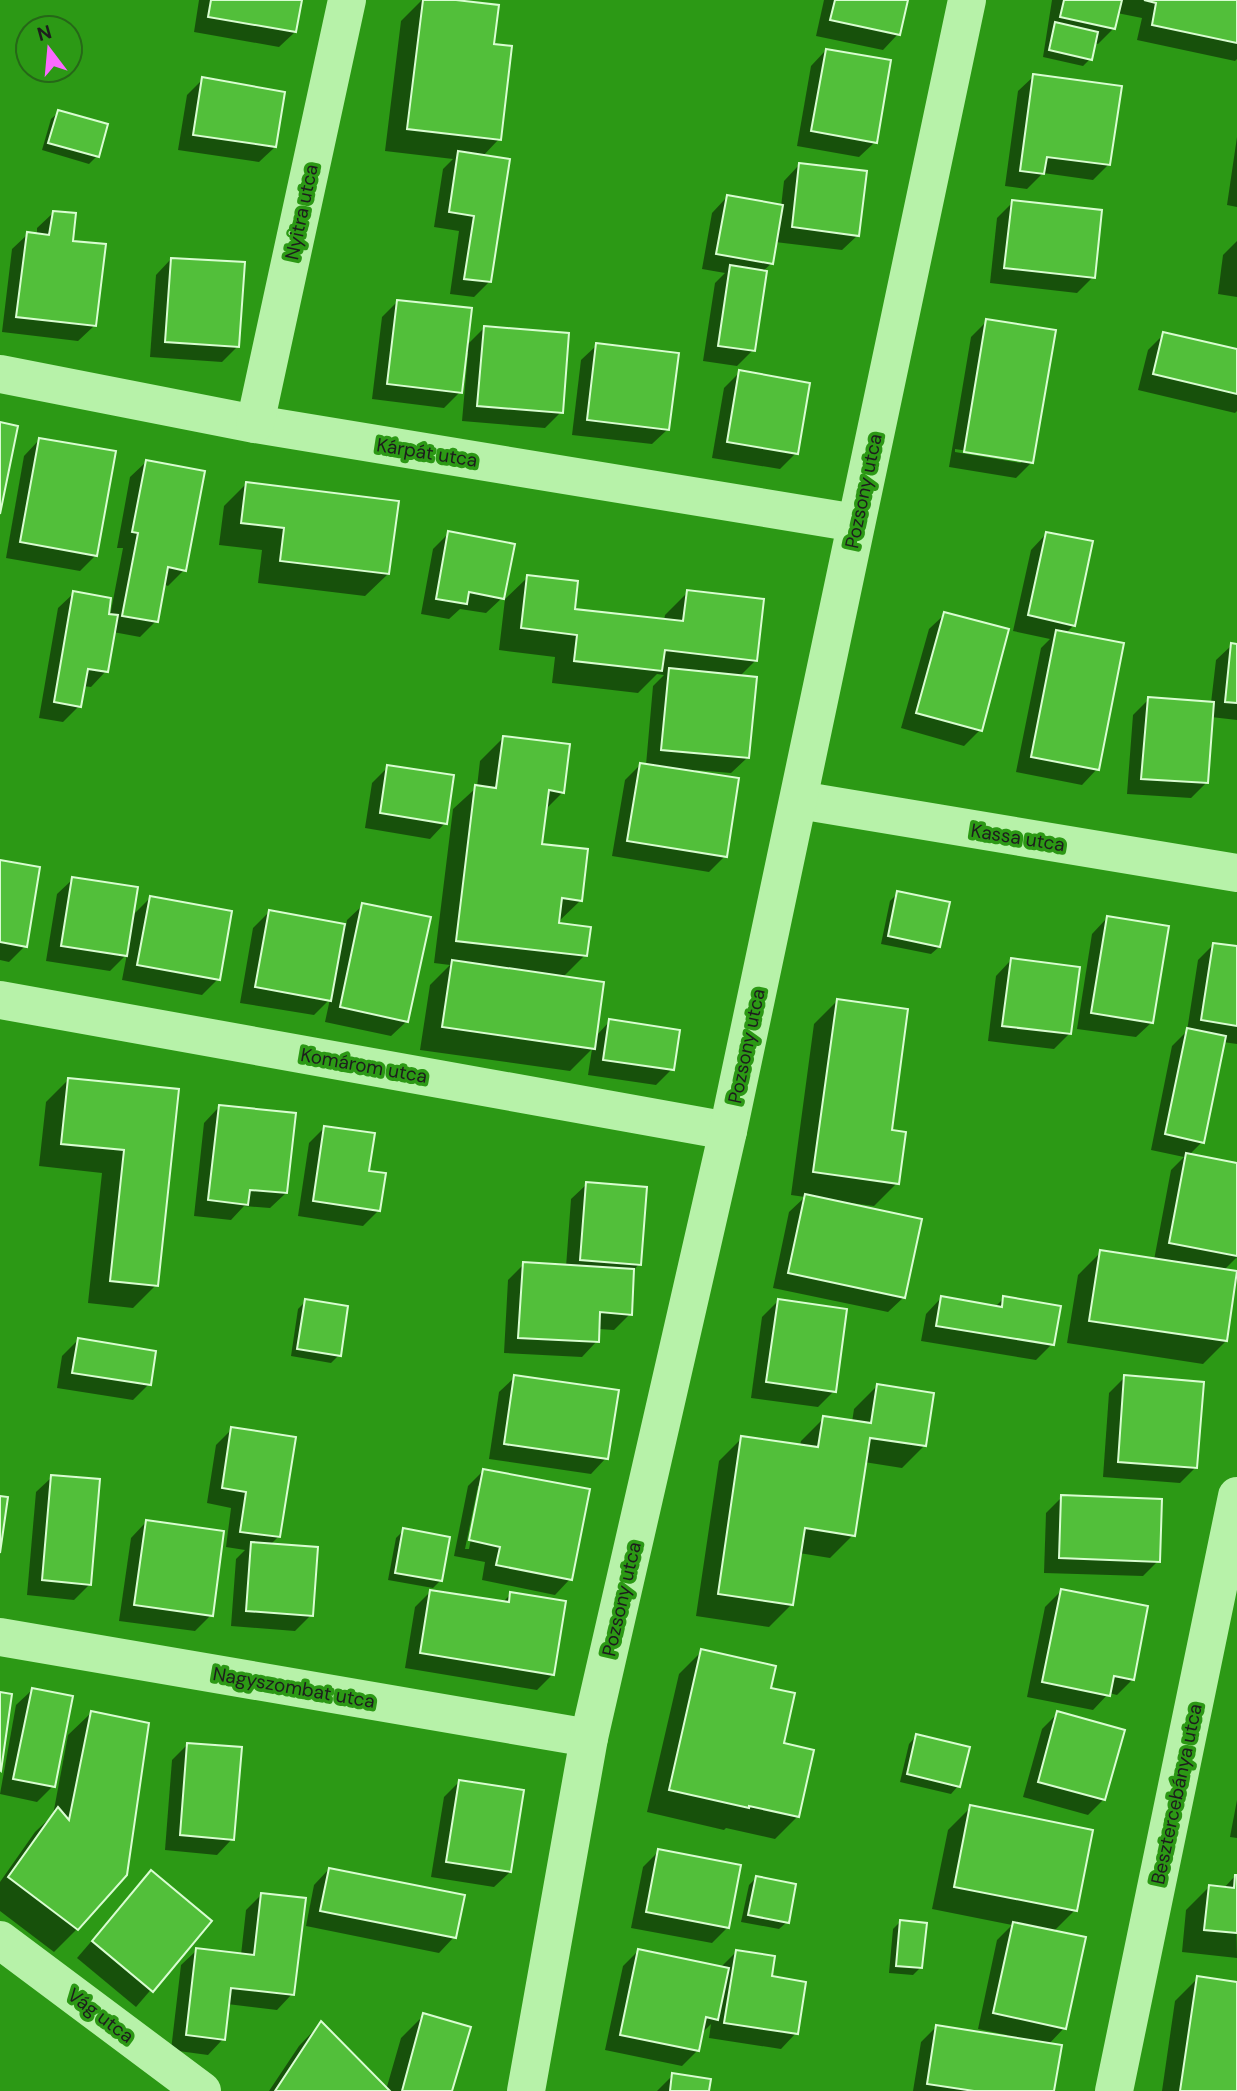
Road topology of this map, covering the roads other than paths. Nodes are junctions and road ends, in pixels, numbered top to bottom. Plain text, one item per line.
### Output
1 (347, 0) edge
2 (967, 0) edge
3 (0, 374) edge
4 (256, 424) junction
5 (856, 523) junction
6 (799, 800) junction
7 (1237, 873) edge
8 (0, 1000) edge
9 (728, 1131) junction
10 (1237, 1496) edge
11 (0, 1637) edge
12 (589, 1738) junction
13 (0, 1940) edge
14 (202, 2091) edge
15 (526, 2091) edge
16 (1114, 2091) edge

1 - 4 street, Nyitra utca
2 - 5 street, Pozsony utca
3 - 4 street, Kárpát utca
4 - 5 street, Kárpát utca
5 - 6 street, Pozsony utca
6 - 7 street, Kassa utca
6 - 9 street, Pozsony utca
8 - 9 street, Komárom utca
9 - 12 street, Pozsony utca
10 - 16 street, Besztercebánya utca
11 - 12 street, Nagyszombat utca
12 - 15 street, Pozsony utca
13 - 14 street, Vág utca

